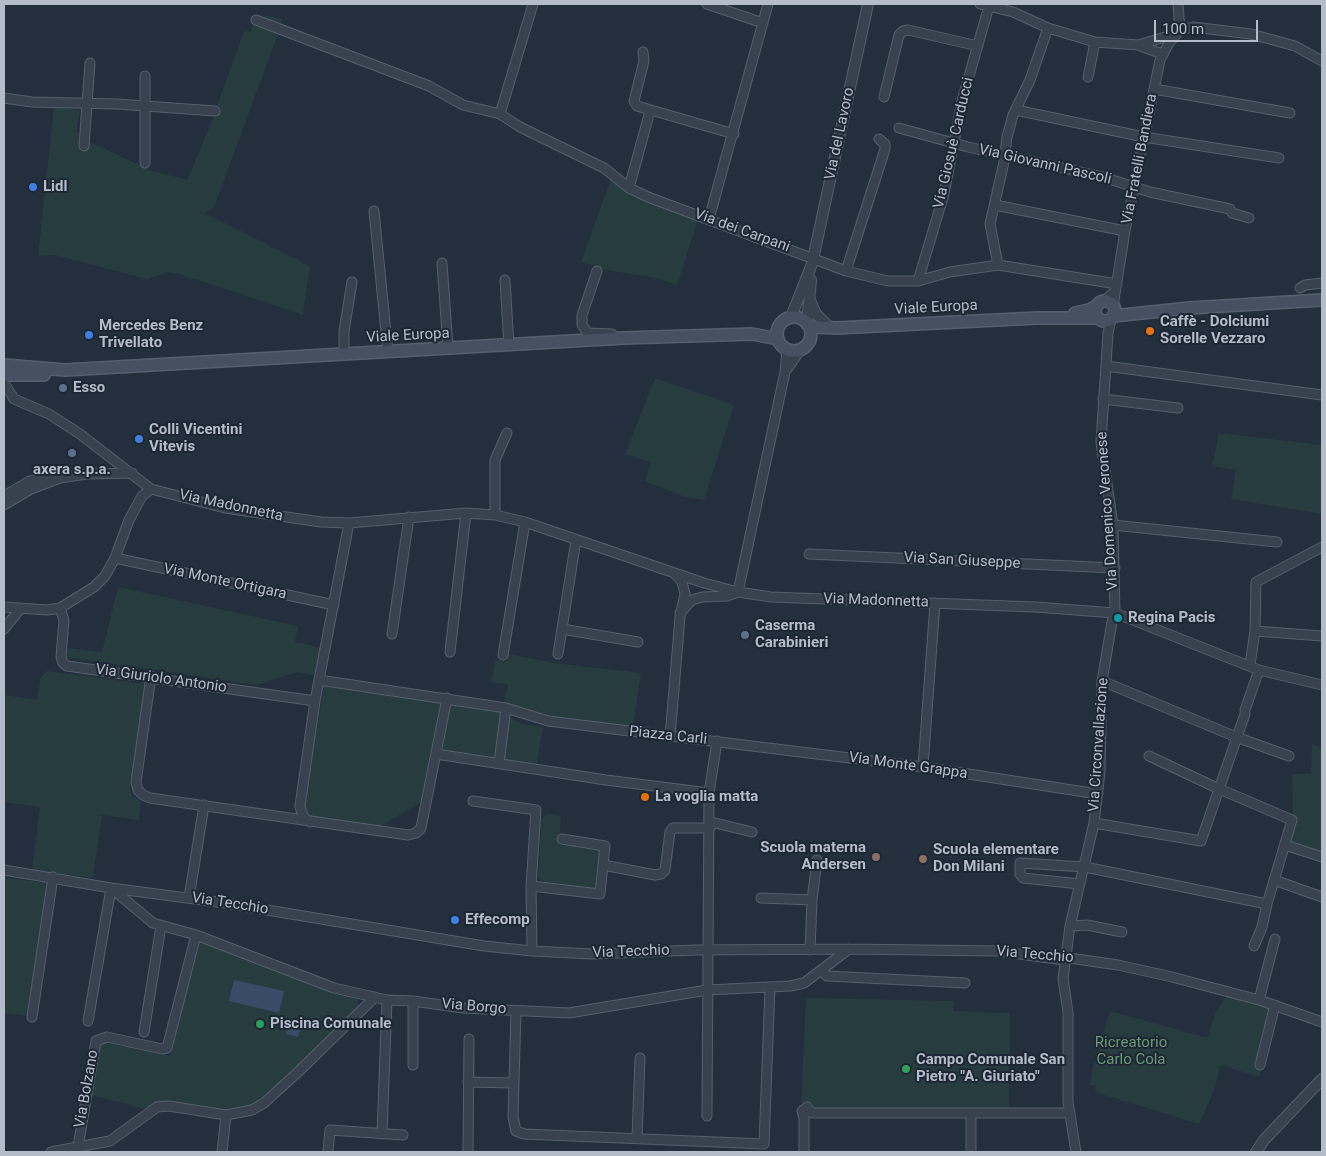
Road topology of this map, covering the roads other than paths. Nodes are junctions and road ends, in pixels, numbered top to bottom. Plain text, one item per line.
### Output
1 (533, 4) edge
2 (707, 4) edge
3 (768, 4) edge
4 (868, 4) edge
5 (980, 4) edge
6 (1178, 4) edge
7 (989, 6) junction
8 (1011, 8) edge
9 (256, 20) dead end
10 (762, 23) junction
11 (1048, 28) junction
12 (1178, 32) junction
13 (1152, 41) junction
14 (1095, 42) junction
15 (1138, 45) junction
16 (978, 46) junction
17 (643, 52) dead end
18 (1164, 52) junction
19 (1322, 59) edge
20 (90, 62) dead end
21 (145, 76) dead end
22 (1088, 77) dead end
23 (1154, 89) junction
24 (884, 97) dead end
25 (5, 99) edge
26 (89, 104) junction
27 (144, 106) junction
28 (1016, 110) junction
29 (650, 111) junction
30 (215, 112) dead end
31 (1290, 113) dead end
32 (500, 114) junction
33 (899, 128) dead end
34 (734, 134) junction
35 (1144, 137) junction
36 (879, 139) dead end
37 (952, 142) junction
38 (84, 146) dead end
39 (1005, 155) junction
40 (1279, 158) dead end
41 (145, 163) dead end
42 (1134, 186) junction
43 (629, 188) junction
44 (995, 205) junction
45 (374, 211) dead end
46 (1249, 218) dead end
47 (709, 219) junction
48 (1125, 230) junction
49 (813, 261) junction
50 (442, 263) dead end
51 (998, 265) junction
52 (597, 271) dead end
53 (846, 271) junction
54 (506, 280) dead end
55 (918, 280) junction
56 (352, 282) dead end
57 (1322, 283) edge
58 (1115, 288) junction
59 (1300, 288) dead end
60 (809, 298) junction
61 (1322, 300) edge
62 (1106, 312) junction
63 (786, 320) junction
64 (807, 324) junction
65 (833, 328) junction
66 (752, 334) junction
67 (624, 338) junction
68 (778, 339) junction
69 (510, 346) junction
70 (805, 346) junction
71 (448, 348) junction
72 (787, 349) junction
73 (388, 352) junction
74 (344, 354) junction
75 (4, 366) edge
76 (1106, 366) junction
77 (65, 370) junction
78 (786, 372) junction
79 (4, 375) edge
80 (4, 383) edge
81 (1322, 395) edge
82 (1103, 399) junction
83 (1178, 408) dead end
84 (507, 433) dead end
85 (87, 474) junction
86 (132, 474) junction
87 (152, 489) junction
88 (4, 496) edge
89 (4, 505) edge
90 (466, 513) junction
91 (495, 515) junction
92 (409, 517) junction
93 (525, 522) junction
94 (349, 523) junction
95 (1113, 525) junction
96 (576, 540) junction
97 (1276, 542) dead end
98 (1322, 546) edge
99 (809, 554) dead end
100 (115, 558) junction
101 (1114, 568) junction
102 (674, 573) junction
103 (704, 583) junction
104 (738, 592) junction
105 (688, 597) junction
106 (935, 602) junction
107 (334, 605) junction
108 (4, 607) edge
109 (60, 608) junction
110 (20, 609) junction
111 (1114, 617) junction
112 (4, 629) edge
113 (562, 629) junction
114 (1256, 630) junction
115 (392, 634) dead end
116 (1322, 636) edge
117 (638, 642) dead end
118 (450, 652) dead end
119 (558, 654) dead end
120 (503, 655) dead end
121 (1250, 665) junction
122 (1259, 670) junction
123 (152, 676) junction
124 (319, 680) junction
125 (1102, 682) junction
126 (1322, 685) edge
127 (447, 698) junction
128 (315, 701) junction
129 (506, 708) junction
130 (670, 737) junction
131 (1236, 737) junction
132 (717, 741) junction
133 (436, 754) junction
134 (1149, 756) dead end
135 (1289, 756) dead end
136 (499, 763) junction
137 (923, 767) junction
138 (1218, 788) junction
139 (709, 793) junction
140 (1098, 794) junction
141 (473, 801) dead end
142 (204, 805) junction
143 (300, 806) junction
144 (287, 819) junction
145 (310, 822) junction
146 (1094, 823) junction
147 (710, 825) junction
148 (752, 832) dead end
149 (562, 839) dead end
150 (1286, 845) junction
151 (1322, 857) edge
152 (817, 860) dead end
153 (603, 865) junction
154 (1085, 867) junction
155 (4, 870) edge
156 (53, 877) junction
157 (1274, 880) junction
158 (1080, 884) junction
159 (532, 886) junction
160 (111, 888) junction
161 (1322, 897) edge
162 (189, 898) junction
163 (761, 898) dead end
164 (812, 900) junction
165 (1267, 904) junction
166 (161, 926) junction
167 (1070, 926) junction
168 (1122, 932) dead end
169 (196, 935) junction
170 (1276, 939) dead end
171 (1254, 946) dead end
172 (849, 949) junction
173 (708, 950) junction
174 (810, 950) junction
175 (532, 951) junction
176 (1064, 960) junction
177 (822, 971) junction
178 (965, 982) dead end
179 (770, 988) junction
180 (707, 990) junction
181 (375, 997) junction
182 (387, 1000) junction
183 (1259, 1000) junction
184 (413, 1001) junction
185 (1275, 1005) junction
186 (516, 1011) junction
187 (32, 1017) dead end
188 (88, 1021) dead end
189 (1322, 1022) edge
190 (144, 1032) dead end
191 (469, 1039) dead end
192 (640, 1058) dead end
193 (413, 1065) dead end
194 (1260, 1065) dead end
195 (1322, 1079) edge
196 (468, 1082) junction
197 (513, 1082) junction
198 (1070, 1113) junction
199 (972, 1114) junction
200 (226, 1115) junction
201 (707, 1116) dead end
202 (382, 1134) junction
203 (403, 1135) dead end
204 (637, 1138) junction
205 (78, 1147) junction
206 (51, 1152) edge
207 (62, 1152) edge
208 (222, 1152) edge
209 (328, 1152) edge
210 (468, 1152) edge
211 (804, 1152) edge
212 (971, 1152) edge
213 (1076, 1152) edge
214 (1256, 1152) edge

1 - 32 street
2 - 10 street
3 - 10 street
4 - 49 street, Via del Lavoro
5 - 7 street
6 - 12 street
7 - 8 street
7 - 16 street, Via Giosuè Carducci
8 - 11 street
9 - 32 street, Via dei Carpani
10 - 34 street
11 - 14 street
11 - 28 street
12 - 13 street
12 - 18 street, Via Fratelli Bandiera
12 - 19 street
13 - 15 street
13 - 18 street
14 - 15 street
14 - 22 street
15 - 18 street
16 - 24 street
16 - 37 street, Via Giosuè Carducci
17 - 29 street
18 - 23 street, Via Fratelli Bandiera
20 - 26 street
21 - 27 street
23 - 31 street
23 - 35 street, Via Fratelli Bandiera
25 - 26 street
26 - 27 street
26 - 38 street
27 - 30 street
27 - 41 street
28 - 35 street
28 - 39 street
29 - 34 street
29 - 43 street
32 - 43 street, Via dei Carpani
33 - 37 street, Via Giovanni Pascoli
34 - 47 street
35 - 40 street
35 - 42 street, Via Fratelli Bandiera
36 - 53 street
37 - 39 street, Via Giovanni Pascoli
37 - 55 street, Via Giosuè Carducci
39 - 42 street, Via Giovanni Pascoli
39 - 44 street
42 - 46 street, Via Giovanni Pascoli
42 - 48 street, Via Fratelli Bandiera
43 - 47 street, Via dei Carpani
44 - 48 street
44 - 51 street
45 - 73 street
47 - 49 street, Via dei Carpani
48 - 58 street, Via Fratelli Bandiera
49 - 53 street, Via dei Carpani
49 - 60 street, Via del Lavoro
49 - 63 street, Via del Lavoro
50 - 71 street
51 - 55 street, Via dei Carpani
51 - 58 street, Via dei Carpani
52 - 67 street
53 - 55 street, Via dei Carpani
54 - 69 street
56 - 74 street
57 - 59 street
58 - 62 street, Via Fratelli Bandiera
60 - 64 street, Via del Lavoro
60 - 65 street
61 - 62 main road, Viale Europa
62 - 65 main road, Viale Europa
62 - 76 street, Via Domenico Veronese
63 - 64 main road
63 - 66 main road, Viale Europa
63 - 68 main road
64 - 65 main road, Viale Europa
64 - 70 main road
65 - 70 main road, Viale Europa
66 - 67 main road, Viale Europa
66 - 68 main road, Viale Europa
67 - 69 main road, Viale Europa
68 - 72 main road
69 - 71 main road, Viale Europa
70 - 72 main road
70 - 78 street
71 - 73 main road, Viale Europa
72 - 78 street
73 - 74 main road, Viale Europa
74 - 77 main road, Viale Europa
75 - 77 main road, Viale Europa
76 - 81 street
76 - 82 street, Via Domenico Veronese
77 - 79 main road, Viale Europa
78 - 104 street
80 - 86 street, Via Madonnetta
82 - 83 street
82 - 95 street, Via Domenico Veronese
84 - 91 street
85 - 86 street
85 - 88 street
85 - 89 street
86 - 87 street, Via Madonnetta
87 - 94 street, Via Madonnetta
87 - 100 street
90 - 91 street, Via Madonnetta
90 - 92 street, Via Madonnetta
90 - 118 street
91 - 93 street, Via Madonnetta
92 - 94 street, Via Madonnetta
92 - 115 street
93 - 96 street, Via Madonnetta
93 - 120 street
94 - 107 street
95 - 97 street
95 - 101 street, Via Domenico Veronese
96 - 102 street, Via Madonnetta
96 - 113 street
98 - 114 street
99 - 101 street, Via San Giuseppe
100 - 107 street, Via Monte Ortigara
100 - 109 street
101 - 111 street, Via Domenico Veronese
102 - 103 street, Via Madonnetta
102 - 105 street
103 - 104 street, Via Madonnetta
103 - 105 street
104 - 105 street
104 - 106 street, Via Madonnetta
105 - 130 street
106 - 111 street, Via Madonnetta
106 - 137 street
107 - 124 street
108 - 110 street
109 - 110 street
109 - 123 street, Via Giuriolo Antonio
110 - 112 street
111 - 121 street, Via Madonnetta
111 - 125 street, Via Circonvallazione
113 - 117 street
113 - 119 street
114 - 116 street
114 - 121 street
121 - 122 street, Via Madonnetta
122 - 126 street, Via Madonnetta
122 - 131 street
123 - 128 street, Via Giuriolo Antonio
123 - 142 street
124 - 127 street, Piazza Carli
124 - 128 street
125 - 131 street
125 - 140 street, Via Circonvallazione
127 - 129 street, Piazza Carli
127 - 133 street
128 - 143 street
129 - 130 street, Piazza Carli
129 - 136 street
130 - 132 street, Piazza Carli
131 - 135 street
131 - 138 street
132 - 137 street, Via Monte Grappa
132 - 139 street, Piazza Carli
133 - 136 street
133 - 145 street
134 - 138 street
136 - 139 street
137 - 140 street, Via Monte Grappa
138 - 146 street
138 - 150 street
139 - 147 street, Piazza Carli
140 - 146 street, Via Circonvallazione
141 - 159 street
142 - 144 street
142 - 162 street
143 - 144 street
143 - 145 street
144 - 145 street
146 - 154 street, Via Circonvallazione
147 - 148 street
147 - 153 street
147 - 173 street, Piazza Carli
149 - 153 street
150 - 151 street
150 - 157 street
152 - 164 street
153 - 159 street
154 - 158 street, Via Circonvallazione
154 - 158 street
154 - 165 street
155 - 156 street, Via Tecchio
156 - 160 street, Via Tecchio
156 - 187 street
157 - 161 street
157 - 165 street
158 - 167 street, Via Circonvallazione
159 - 175 street
160 - 162 street, Via Tecchio
160 - 166 street, Via Borgo
160 - 188 street
162 - 175 street, Via Tecchio
163 - 164 street
164 - 174 street
165 - 171 street
166 - 169 street, Via Borgo
166 - 190 street
167 - 168 street
167 - 176 street, Via Circonvallazione
169 - 181 street, Via Borgo
169 - 205 street, Via Bolzano
170 - 183 street
172 - 174 street, Via Tecchio
172 - 176 street, Via Tecchio
172 - 177 street, Via Borgo
173 - 174 street, Via Tecchio
173 - 175 street, Via Tecchio
173 - 180 street, Piazza Carli
176 - 183 street, Via Tecchio
176 - 198 street, Via Circonvallazione
177 - 178 street
177 - 179 street, Via Borgo
179 - 180 street, Via Borgo
179 - 204 street
180 - 186 street, Via Borgo
180 - 201 street, Piazza Carli
181 - 182 street, Via Borgo
181 - 200 street
182 - 184 street, Via Borgo
182 - 202 street
183 - 185 street, Via Tecchio
184 - 186 street, Via Borgo
184 - 193 street
185 - 189 street, Via Tecchio
185 - 194 street
186 - 197 street
191 - 196 street
192 - 204 street
195 - 214 street
196 - 197 street
196 - 210 street
197 - 204 street
198 - 199 street
198 - 213 street, Via Circonvallazione
199 - 211 street
199 - 212 street
200 - 205 street
200 - 208 street
202 - 203 street
202 - 209 street
205 - 207 street
206 - 207 street

